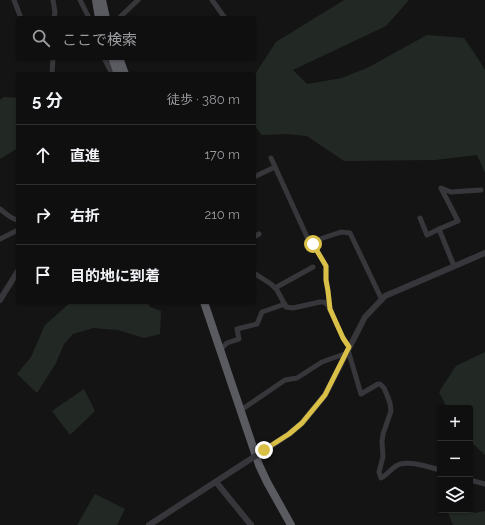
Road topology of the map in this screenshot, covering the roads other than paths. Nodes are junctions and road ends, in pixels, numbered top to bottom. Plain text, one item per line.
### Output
1 (14, 0) edge
2 (53, 0) edge
3 (80, 0) edge
4 (96, 0) edge
5 (102, 0) edge
6 (138, 0) edge
7 (212, 0) edge
8 (19, 16) edge
9 (54, 16) edge
10 (88, 16) edge
11 (99, 16) edge
12 (106, 16) edge
13 (121, 16) edge
14 (224, 16) edge
15 (53, 60) edge
16 (105, 60) edge
17 (113, 60) edge
18 (120, 60) edge
19 (52, 72) edge
20 (111, 72) edge
21 (117, 72) edge
22 (124, 72) edge
23 (271, 158) dead end
24 (275, 167) junction
25 (256, 175) edge
26 (481, 190) dead end
27 (0, 209) edge
28 (420, 218) dead end
29 (16, 220) edge
30 (439, 229) junction
31 (16, 231) edge
32 (0, 239) edge
33 (310, 242) junction
34 (485, 253) edge
35 (454, 266) junction
36 (313, 267) dead end
37 (16, 274) edge
38 (256, 274) edge
39 (275, 288) junction
40 (0, 300) edge
41 (382, 300) junction
42 (205, 304) edge
43 (285, 304) junction
44 (330, 309) junction
45 (220, 350) junction
46 (348, 350) junction
47 (240, 410) junction
48 (437, 469) edge
49 (473, 481) edge
50 (216, 482) junction
51 (485, 484) edge
52 (149, 525) edge
53 (251, 525) edge
54 (291, 525) edge

1 - 8 street
2 - 9 street
3 - 10 street
4 - 11 highway
5 - 12 highway
6 - 13 street
7 - 14 street
15 - 19 street
16 - 20 street
17 - 21 highway
18 - 22 highway
23 - 24 street
24 - 25 street
24 - 33 street
26 - 30 street
27 - 29 street
28 - 30 street
30 - 35 street
31 - 32 street
33 - 41 street
33 - 44 street
34 - 35 street
35 - 41 street
36 - 39 street
37 - 40 street
38 - 39 street
39 - 43 street
41 - 46 street
42 - 45 highway
43 - 44 street
43 - 45 street
44 - 46 street
45 - 47 highway
46 - 47 street
46 - 48 street
46 - 50 street, bridge
47 - 54 highway
49 - 51 street
50 - 52 street
50 - 53 street

